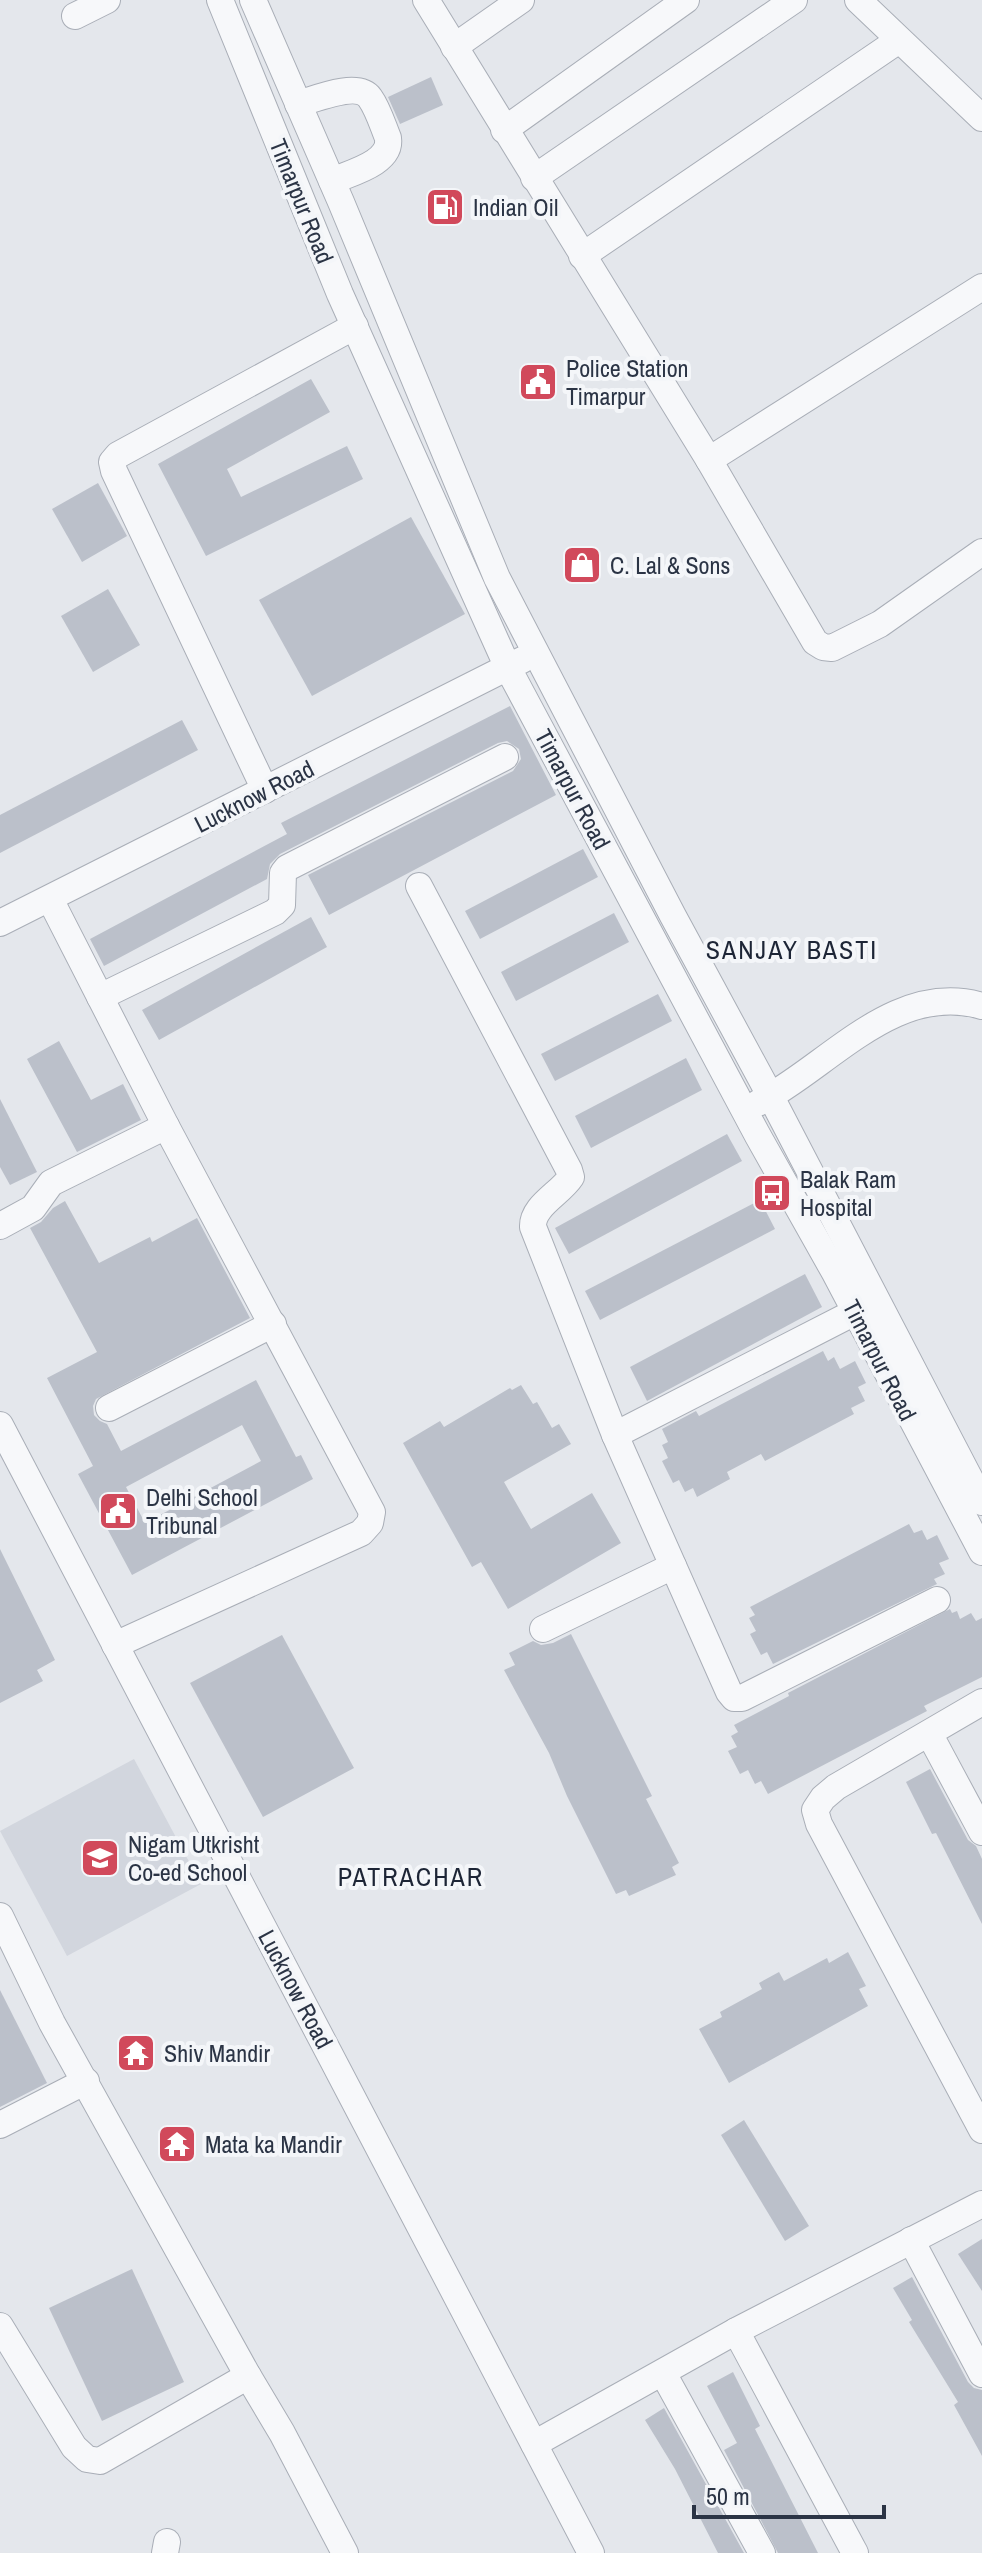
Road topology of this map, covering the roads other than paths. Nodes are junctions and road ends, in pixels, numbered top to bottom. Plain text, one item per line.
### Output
1 (107, 0) edge
2 (253, 0) edge
3 (426, 0) edge
4 (521, 0) edge
5 (686, 0) edge
6 (794, 0) edge
7 (858, 0) edge
8 (223, 1) edge
9 (75, 16) dead end
10 (899, 40) junction
11 (454, 47) junction
12 (298, 104) junction
13 (982, 118) edge
14 (504, 130) junction
15 (534, 178) junction
16 (332, 181) junction
17 (582, 256) junction
18 (982, 287) edge
19 (355, 326) junction
20 (709, 460) junction
21 (982, 552) edge
22 (536, 652) junction
23 (508, 668) junction
24 (505, 757) dead end
25 (265, 790) junction
26 (419, 886) dead end
27 (50, 899) junction
28 (0, 923) edge
29 (100, 997) junction
30 (982, 1006) edge
31 (771, 1097) junction
32 (744, 1110) junction
33 (166, 1126) junction
34 (0, 1226) edge
35 (855, 1312) junction
36 (273, 1324) junction
37 (109, 1408) dead end
38 (0, 1425) edge
39 (615, 1435) junction
40 (982, 1502) edge
41 (982, 1552) edge
42 (673, 1566) junction
43 (937, 1600) dead end
44 (543, 1629) dead end
45 (115, 1645) junction
46 (982, 1702) edge
47 (930, 1735) junction
48 (982, 1832) edge
49 (0, 1916) edge
50 (86, 2081) junction
51 (0, 2125) edge
52 (982, 2130) edge
53 (982, 2204) edge
54 (911, 2240) junction
55 (0, 2326) edge
56 (736, 2331) junction
57 (663, 2373) junction
58 (982, 2374) edge
59 (248, 2376) junction
60 (534, 2444) junction
61 (345, 2553) edge
62 (591, 2553) edge
63 (762, 2553) edge
64 (855, 2553) edge

1 - 9 street
2 - 12 street, Timarpur Road
3 - 11 street
4 - 11 street
5 - 14 street
6 - 15 street
7 - 10 street
8 - 19 street, Timarpur Road
10 - 13 street
10 - 17 street
11 - 14 street
12 - 16 street, Timarpur Road
12 - 16 street
14 - 15 street
15 - 17 street
16 - 22 street, Timarpur Road
17 - 20 street
18 - 20 street
19 - 23 street, Timarpur Road
19 - 25 street
20 - 21 street
22 - 23 street, Lucknow Road
22 - 31 street, Timarpur Road
23 - 25 street, Lucknow Road
23 - 32 street, Timarpur Road
24 - 29 street
25 - 27 street, Lucknow Road
26 - 39 street
27 - 28 street, Lucknow Road
27 - 29 street
29 - 33 street
30 - 31 street
31 - 32 street
31 - 40 street, Timarpur Road
32 - 35 street, Timarpur Road
33 - 34 street
33 - 36 street
35 - 39 street
35 - 41 street, Timarpur Road
36 - 37 street
36 - 45 street
38 - 45 street, Lucknow Road
39 - 42 street
42 - 43 street
42 - 44 street
45 - 60 street, Lucknow Road
46 - 47 street
47 - 48 street
47 - 52 street
49 - 50 street
50 - 51 street
50 - 59 street
53 - 54 street
54 - 56 street
54 - 58 street
55 - 59 street
56 - 57 street
56 - 64 street
57 - 60 street
57 - 63 street
59 - 61 street
60 - 62 street, Lucknow Road

